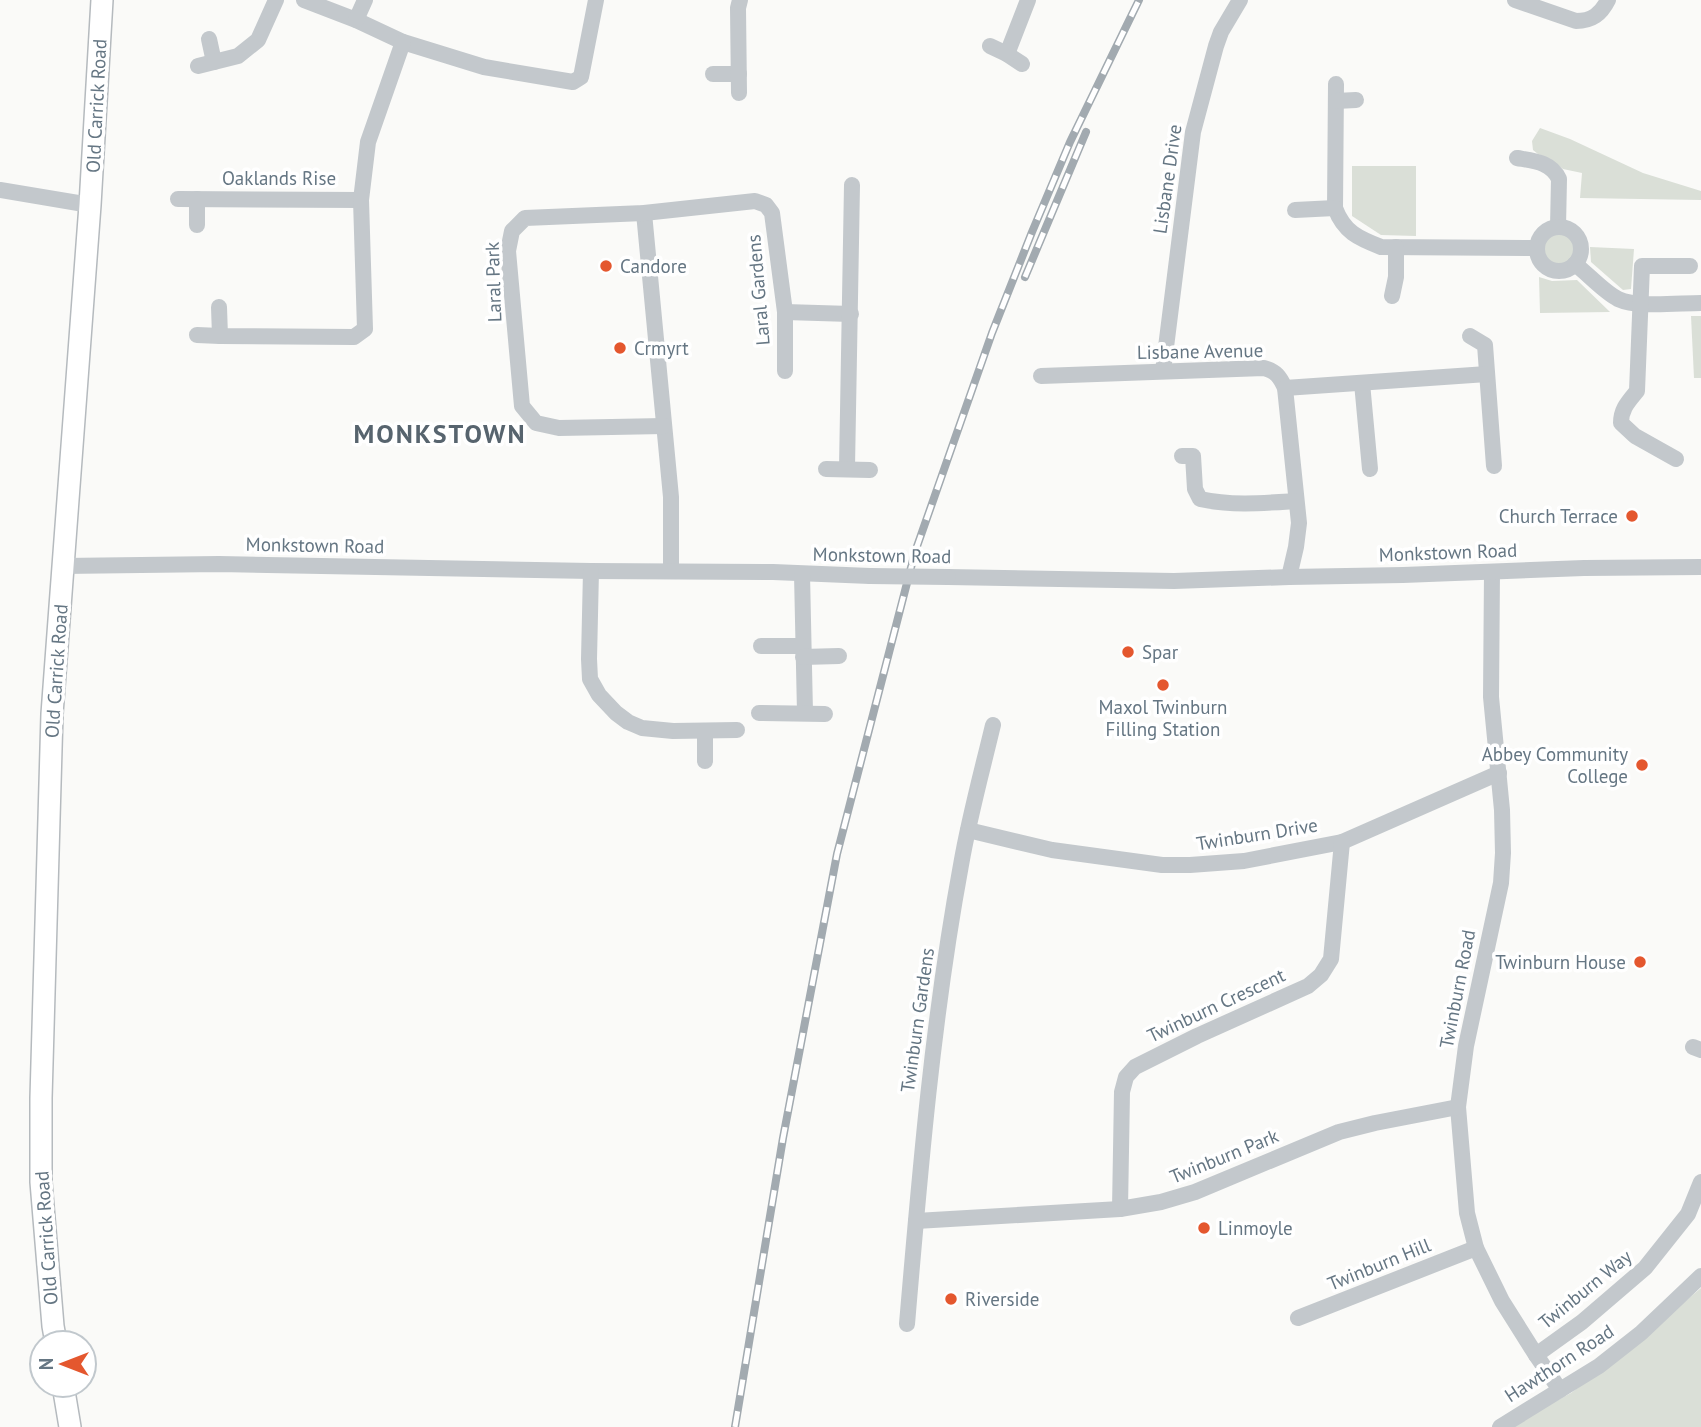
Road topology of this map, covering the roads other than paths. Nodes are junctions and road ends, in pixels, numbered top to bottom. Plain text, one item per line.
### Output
1 (102, 0) edge
2 (276, 0) edge
3 (304, 0) edge
4 (365, 0) edge
5 (596, 0) edge
6 (740, 0) edge
7 (1028, 0) edge
8 (1240, 0) edge
9 (1515, 0) edge
10 (1608, 0) edge
11 (356, 20) junction
12 (209, 39) dead end
13 (403, 43) junction
14 (990, 46) dead end
15 (1007, 54) junction
16 (1022, 64) dead end
17 (713, 74) dead end
18 (738, 74) junction
19 (1336, 84) dead end
20 (738, 93) dead end
21 (1356, 100) dead end
22 (1336, 101) junction
23 (1517, 158) dead end
24 (852, 184) dead end
25 (0, 190) edge
26 (178, 199) dead end
27 (197, 199) junction
28 (361, 200) junction
29 (90, 205) junction
30 (1335, 208) junction
31 (1295, 209) dead end
32 (644, 213) junction
33 (197, 225) dead end
34 (1559, 227) junction
35 (1396, 247) junction
36 (1537, 248) junction
37 (1576, 264) junction
38 (1690, 267) dead end
39 (1392, 296) dead end
40 (1640, 303) junction
41 (1701, 303) edge
42 (219, 307) dead end
43 (785, 312) junction
44 (851, 314) junction
45 (197, 335) dead end
46 (220, 336) junction
47 (1470, 336) dead end
48 (785, 370) dead end
49 (1163, 372) junction
50 (1487, 374) junction
51 (1041, 376) dead end
52 (1362, 383) junction
53 (1285, 388) junction
54 (664, 426) junction
55 (1182, 456) dead end
56 (1676, 459) dead end
57 (1494, 466) dead end
58 (847, 468) junction
59 (826, 469) dead end
60 (1370, 469) dead end
61 (870, 470) dead end
62 (1296, 501) junction
63 (63, 566) junction
64 (1701, 567) edge
65 (591, 571) junction
66 (671, 571) junction
67 (1492, 572) junction
68 (802, 574) junction
69 (1289, 577) junction
70 (761, 646) dead end
71 (803, 651) junction
72 (839, 656) dead end
73 (759, 713) dead end
74 (805, 713) junction
75 (825, 714) dead end
76 (993, 725) dead end
77 (737, 730) dead end
78 (705, 731) junction
79 (705, 761) dead end
80 (1499, 773) junction
81 (968, 830) junction
82 (1342, 842) junction
83 (1458, 1107) junction
84 (1701, 1182) edge
85 (1120, 1209) junction
86 (916, 1221) junction
87 (1476, 1248) junction
88 (1701, 1276) edge
89 (1298, 1318) dead end
90 (907, 1324) dead end
91 (53, 1329) edge
92 (1536, 1355) junction
93 (1560, 1390) junction
94 (65, 1399) edge
95 (70, 1427) edge
96 (1500, 1427) edge

1 - 29 main road, Old Carrick Road
2 - 12 street
3 - 11 street
4 - 11 street
5 - 13 street
6 - 18 street
7 - 15 street
8 - 49 street, Lisbane Drive
9 - 10 street
11 - 13 street
13 - 28 street
14 - 15 street
15 - 16 street
17 - 18 street
18 - 20 street
19 - 22 street
21 - 22 street
22 - 30 street
23 - 34 street
24 - 44 street
25 - 29 street
26 - 27 street, Oaklands Rise
27 - 28 street, Oaklands Rise
27 - 33 street, Oaklands Rise
28 - 46 street
29 - 63 main road, Old Carrick Road
30 - 31 street
30 - 35 street
32 - 43 street, Laral Gardens
32 - 54 street
32 - 54 street, Laral Park
34 - 36 street
34 - 37 street
35 - 36 street
35 - 39 street
36 - 37 street
37 - 40 street
38 - 40 street
40 - 41 street
40 - 56 street
42 - 46 street
43 - 44 street
43 - 48 street, Laral Gardens
44 - 58 street
45 - 46 street
47 - 50 street
49 - 51 street, Lisbane Avenue
49 - 53 street, Lisbane Avenue
50 - 52 street
50 - 57 street
52 - 53 street
52 - 60 street
53 - 62 street
54 - 66 street
55 - 62 street
58 - 59 street
58 - 61 street
62 - 69 street
63 - 65 street, Monkstown Road
63 - 91 main road, Old Carrick Road
64 - 67 street, Monkstown Road
65 - 66 street, Monkstown Road
65 - 78 street
66 - 68 street, Monkstown Road
67 - 69 street, Monkstown Road
67 - 80 street, Twinburn Road
68 - 69 street, Monkstown Road, bridge
68 - 71 street
70 - 71 street
71 - 72 street
71 - 74 street
73 - 74 street
74 - 75 street
76 - 81 street, Twinburn Gardens
77 - 78 street
78 - 79 street
80 - 82 street, Twinburn Drive
80 - 83 street, Twinburn Road
81 - 82 street, Twinburn Drive
81 - 86 street, Twinburn Gardens
82 - 85 street, Twinburn Crescent
83 - 85 street, Twinburn Park
83 - 87 street, Twinburn Road
84 - 92 street, Twinburn Way
85 - 86 street, Twinburn Park
86 - 90 street, Twinburn Gardens
87 - 89 street, Twinburn Hill
87 - 92 street, Twinburn Road
88 - 93 street, Hawthorn Road
92 - 93 street, Twinburn Road
93 - 96 street, Hawthorn Road
94 - 95 main road

